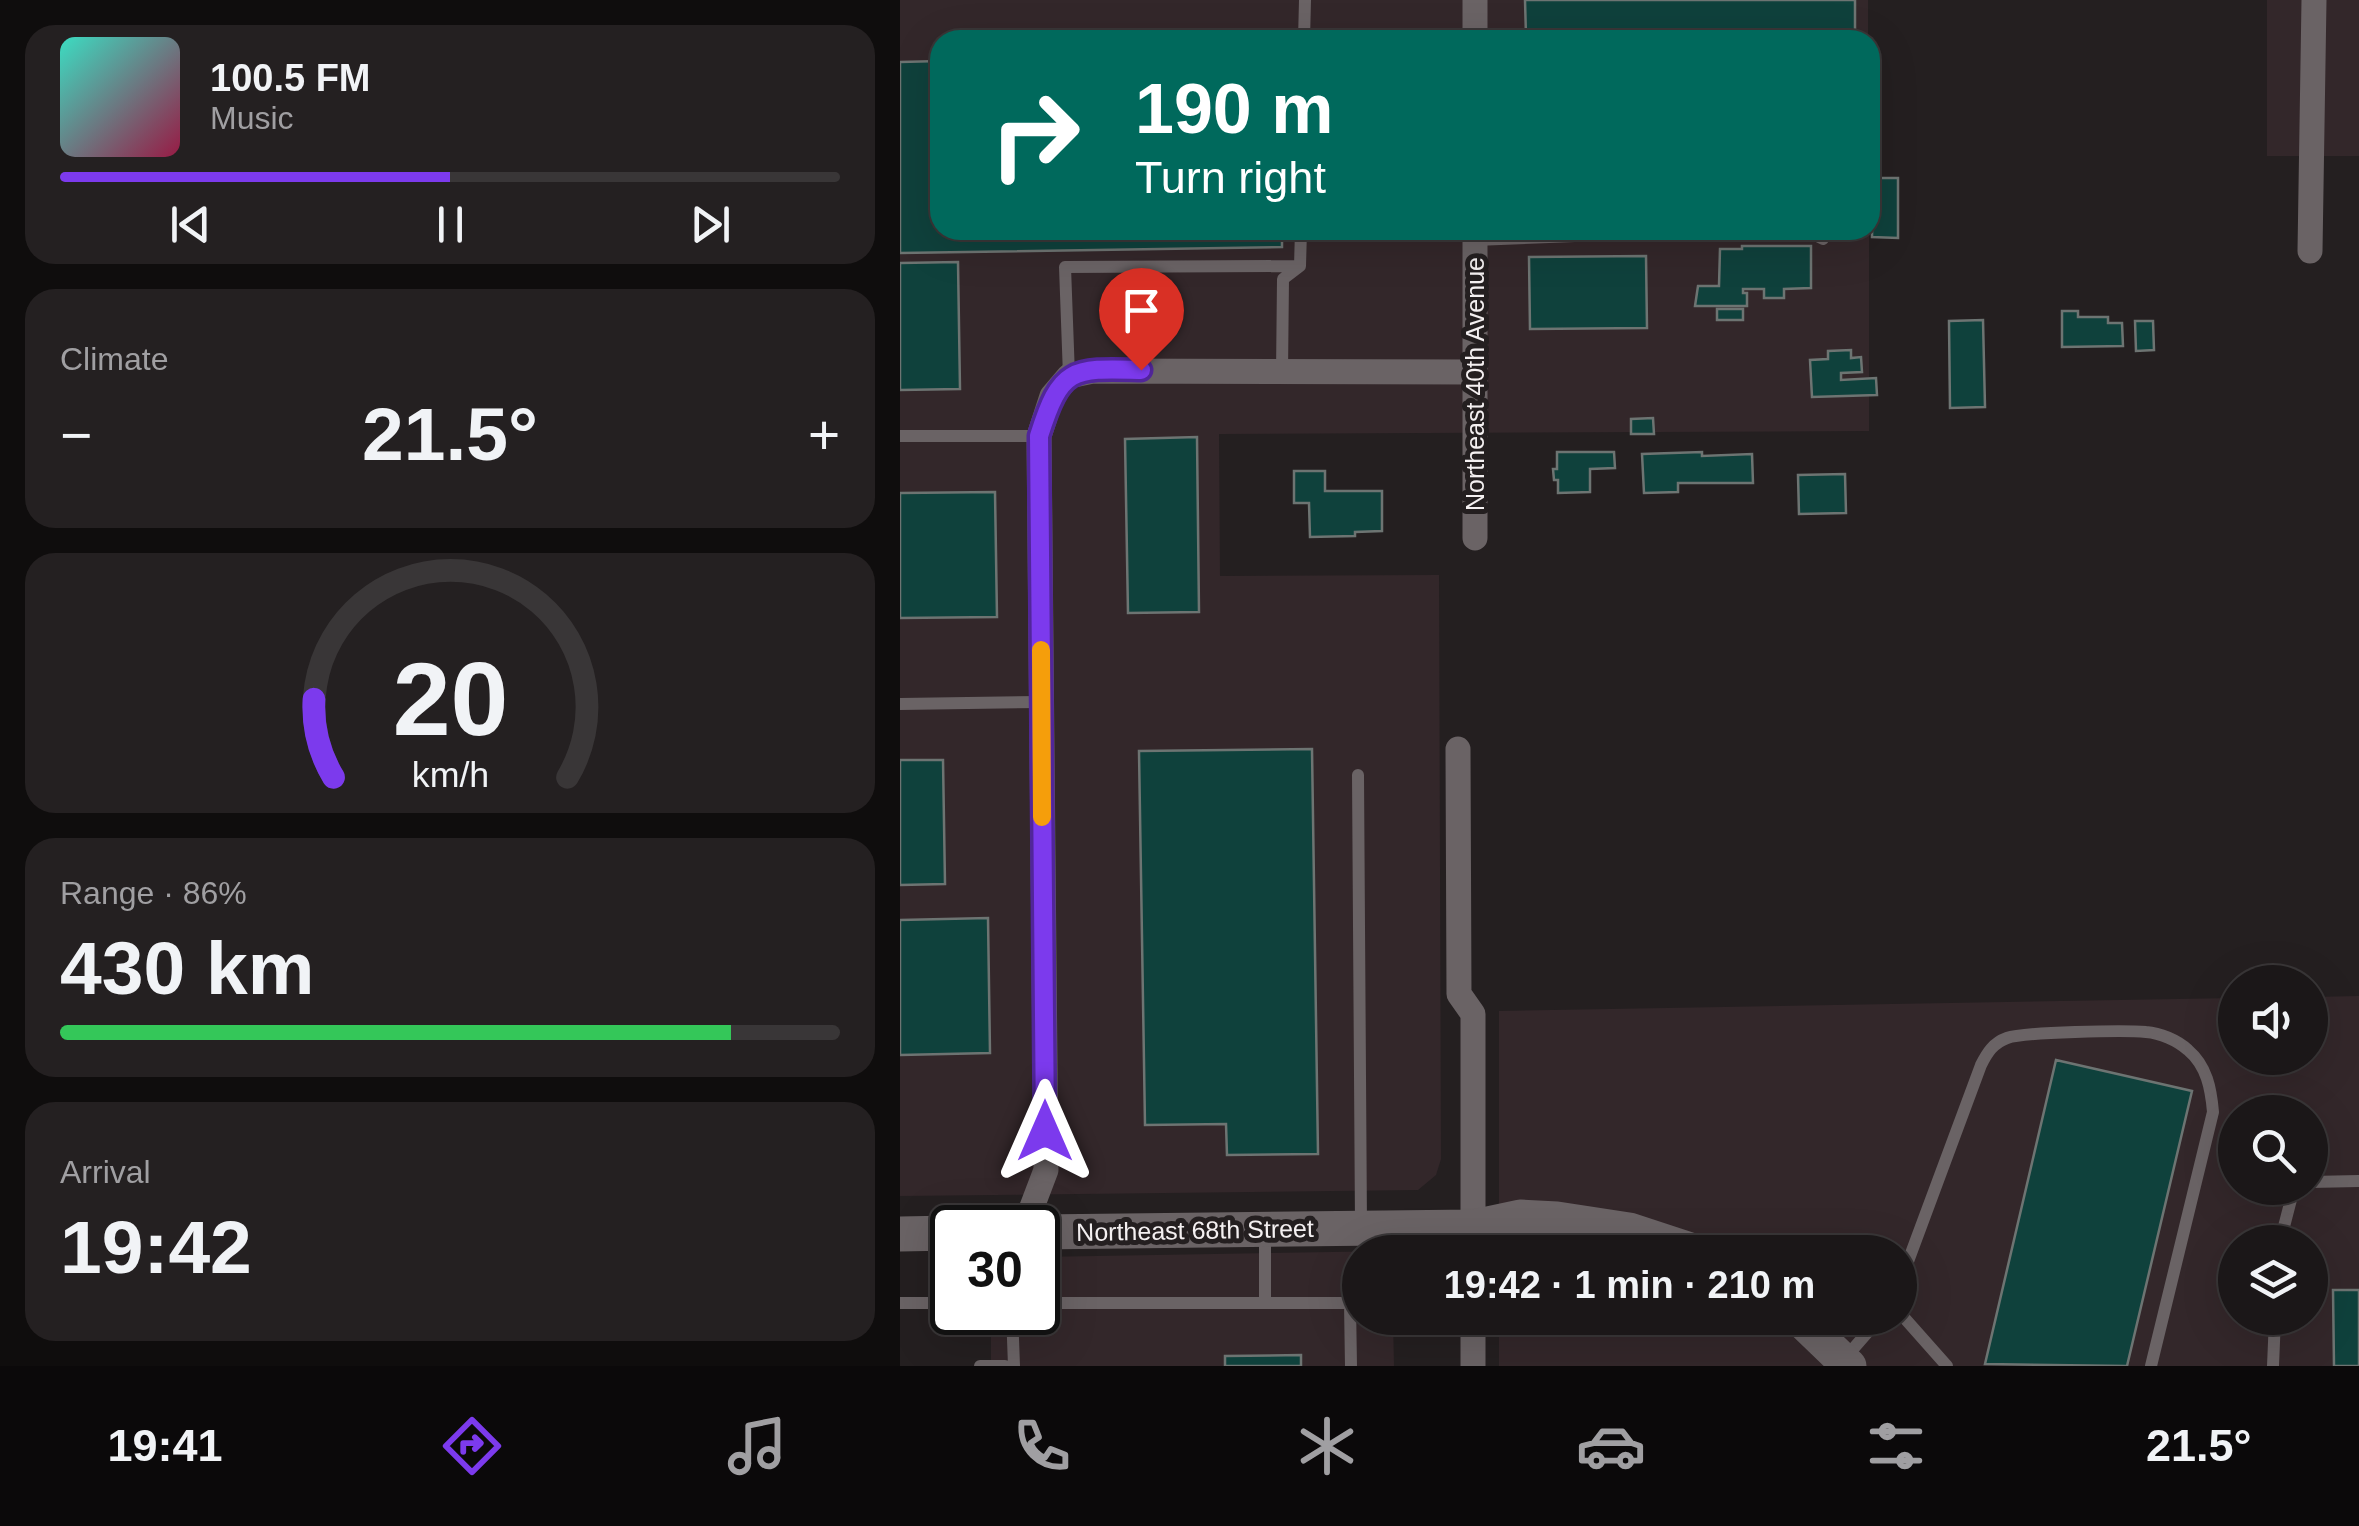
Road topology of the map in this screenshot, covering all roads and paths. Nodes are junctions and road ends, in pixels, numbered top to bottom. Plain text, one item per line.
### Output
1 (1305, 0) edge
2 (1475, 0) edge
3 (2314, 0) edge
4 (1304, 30) edge
5 (1475, 30) edge
6 (1300, 240) edge
7 (1475, 240) edge
8 (2310, 251) dead end
9 (1300, 266) junction
10 (1475, 372) junction
11 (1282, 373) junction
12 (1068, 376) junction
13 (900, 436) edge
14 (1039, 436) junction
15 (1475, 538) dead end
16 (1041, 702) junction
17 (900, 704) edge
18 (1458, 749) dead end
19 (1358, 774) dead end
20 (2359, 1181) edge
21 (2328, 1182) edge
22 (1033, 1205) edge
23 (1361, 1228) junction
24 (1265, 1230) junction
25 (1060, 1232) edge
26 (930, 1233) edge
27 (900, 1234) edge
28 (1426, 1235) edge
29 (1473, 1235) edge
30 (1483, 1235) edge
31 (1646, 1235) edge
32 (1917, 1237) edge
33 (900, 1303) edge
34 (930, 1303) edge
35 (1060, 1303) edge
36 (1265, 1303) junction
37 (1917, 1333) edge
38 (1013, 1335) edge
39 (1473, 1335) edge
40 (1816, 1335) edge
41 (1867, 1335) edge
42 (2274, 1335) edge
43 (1846, 1364) edge
44 (980, 1366) edge
45 (1005, 1366) edge
46 (1014, 1366) edge
47 (1351, 1366) edge
48 (1473, 1366) edge
49 (1946, 1366) edge
50 (2151, 1366) edge
51 (2273, 1366) edge

1 - 4 lane
2 - 5 street
3 - 8 street
6 - 9 lane
7 - 10 street, Northeast 40th Avenue
9 - 11 lane
9 - 12 lane
10 - 11 street
10 - 15 street, Northeast 40th Avenue
11 - 12 street
12 - 14 street
13 - 14 lane
14 - 16 street
16 - 17 lane
16 - 22 street
18 - 29 street
19 - 23 lane
20 - 21 lane
23 - 24 street, Northeast 68th Street
23 - 28 street, Northeast 68th Street
24 - 25 street, Northeast 68th Street
24 - 36 lane
26 - 27 street
30 - 31 street, Northeast 68th Street
32 - 50 lane
33 - 34 lane
35 - 36 lane
36 - 47 lane
37 - 49 lane
38 - 46 lane
39 - 48 street
40 - 43 street
41 - 43 lane
42 - 51 lane
44 - 45 lane

